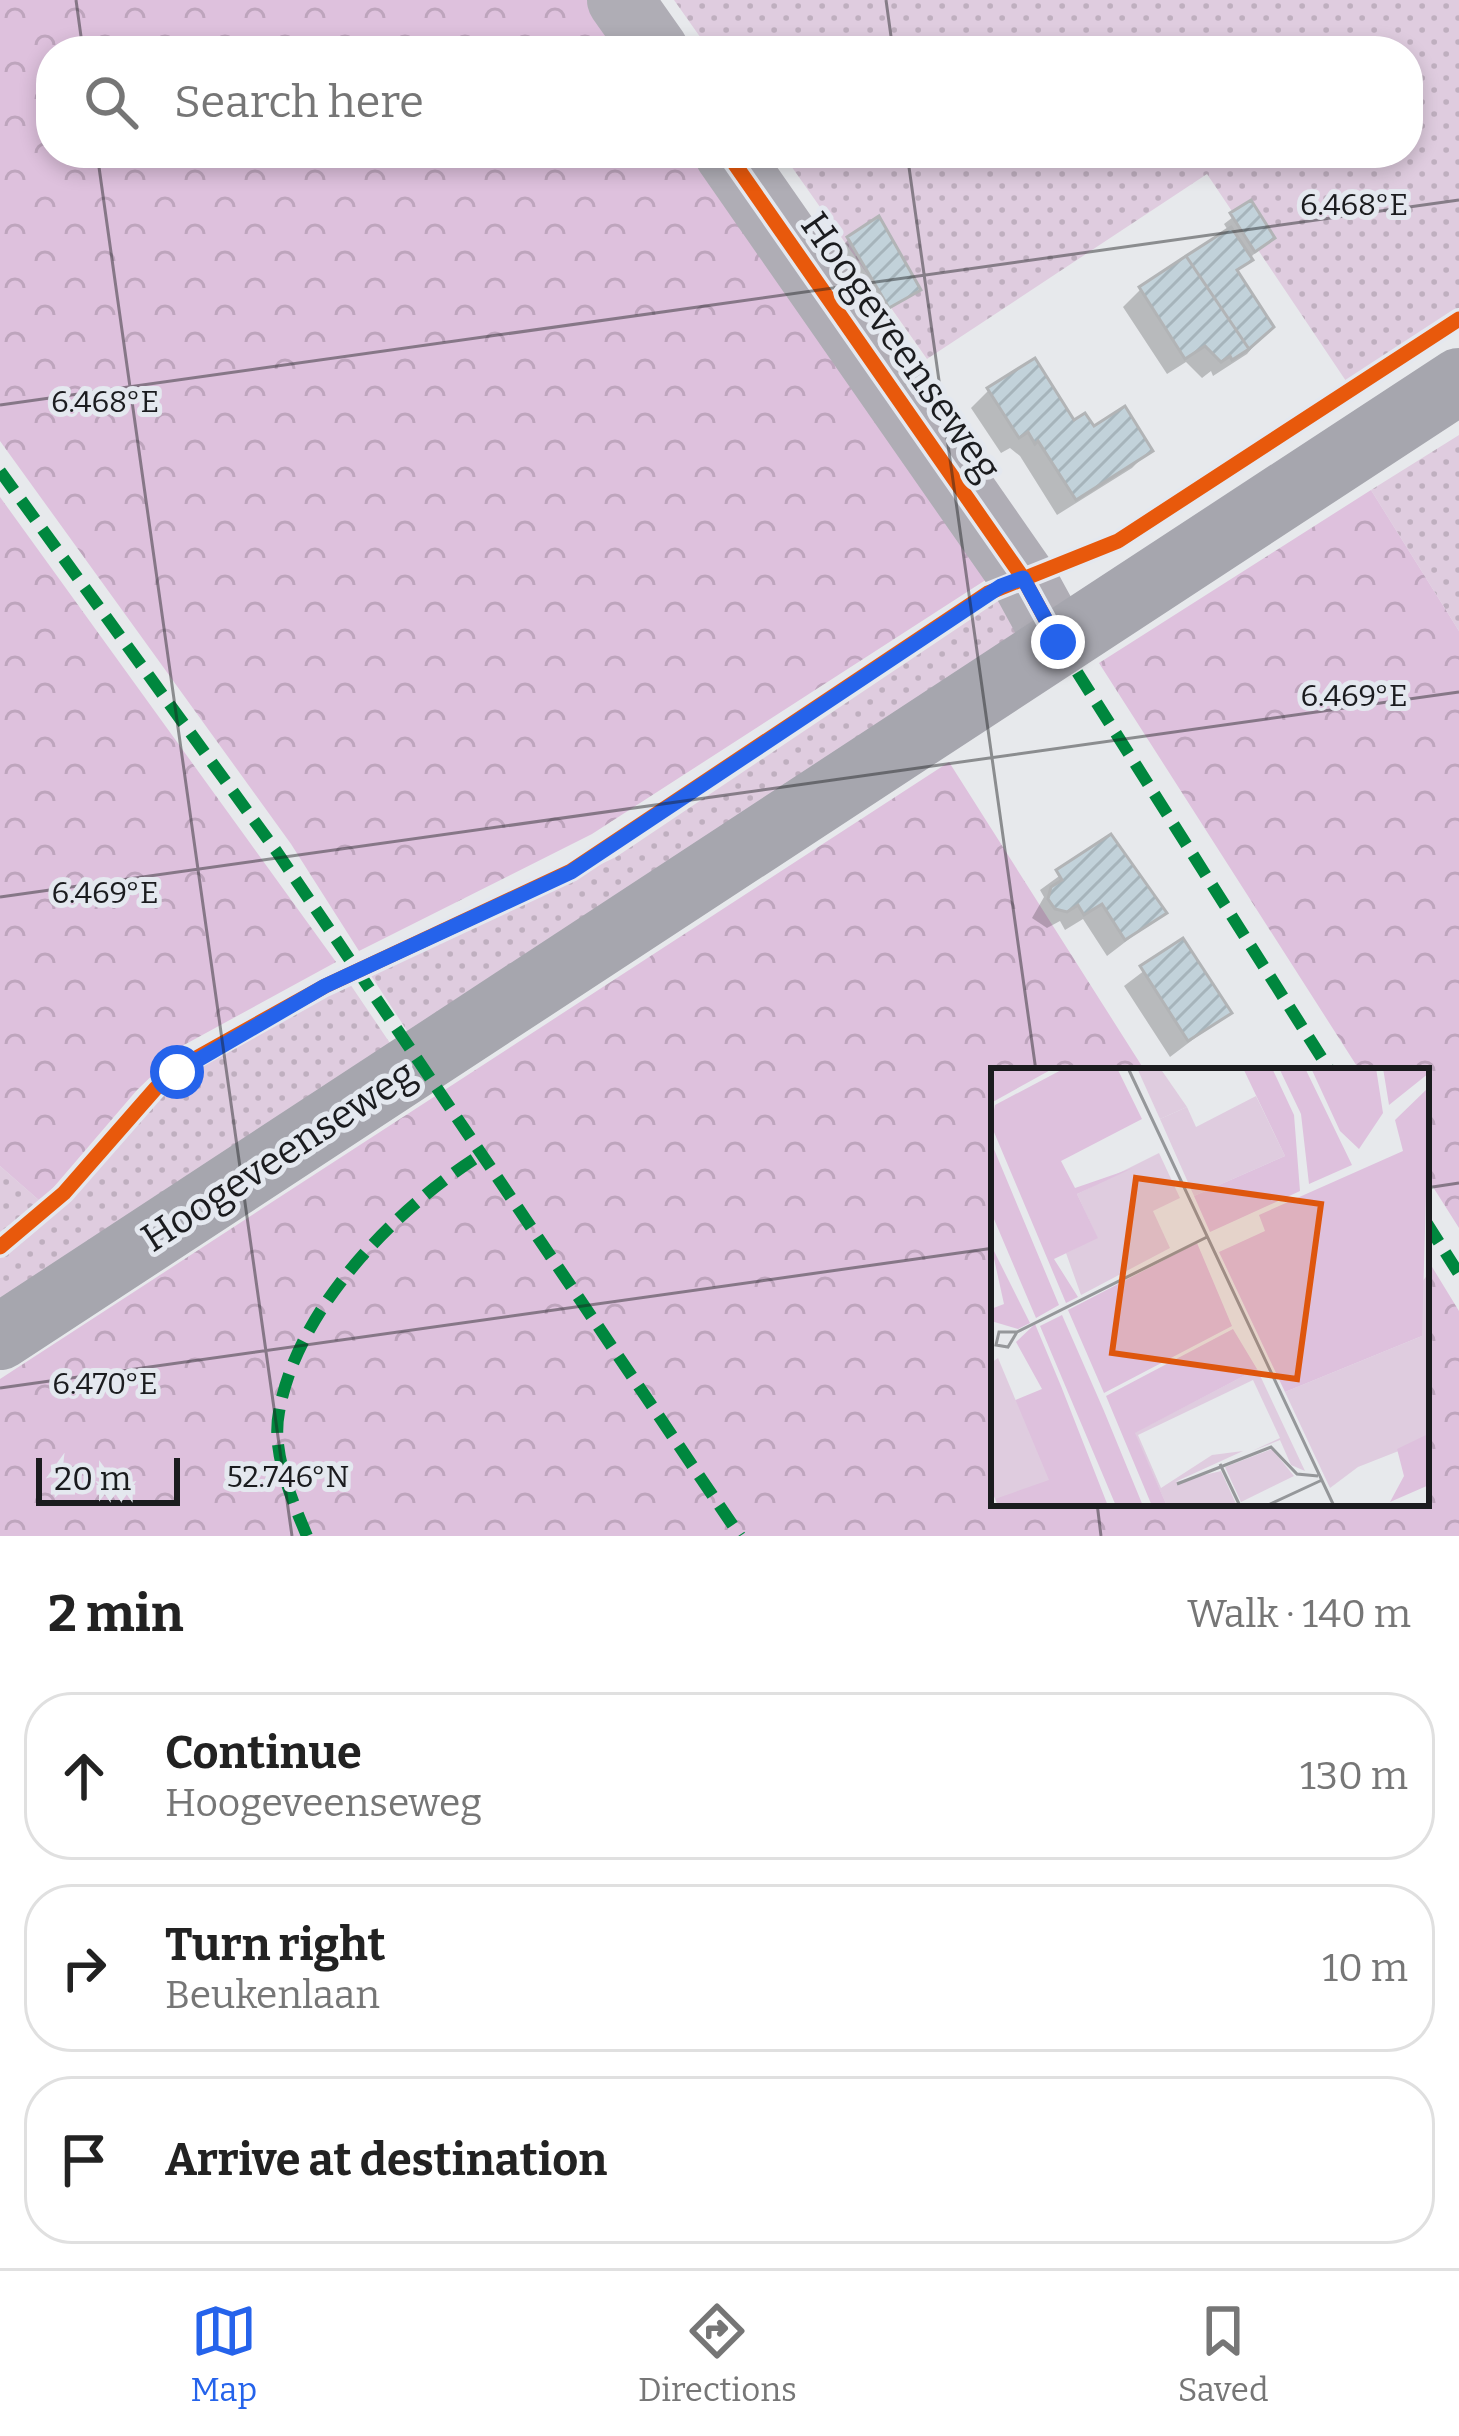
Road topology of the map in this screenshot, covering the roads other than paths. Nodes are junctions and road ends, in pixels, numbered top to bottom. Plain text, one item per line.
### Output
1 (620, 0) edge
2 (645, 36) edge
3 (737, 168) edge
4 (1459, 381) edge
5 (1058, 642) junction
6 (0, 1337) edge

1 - 2 street
3 - 5 street, Hoogeveenseweg
4 - 5 main road, Hoogeveenseweg
5 - 6 main road, Hoogeveenseweg

